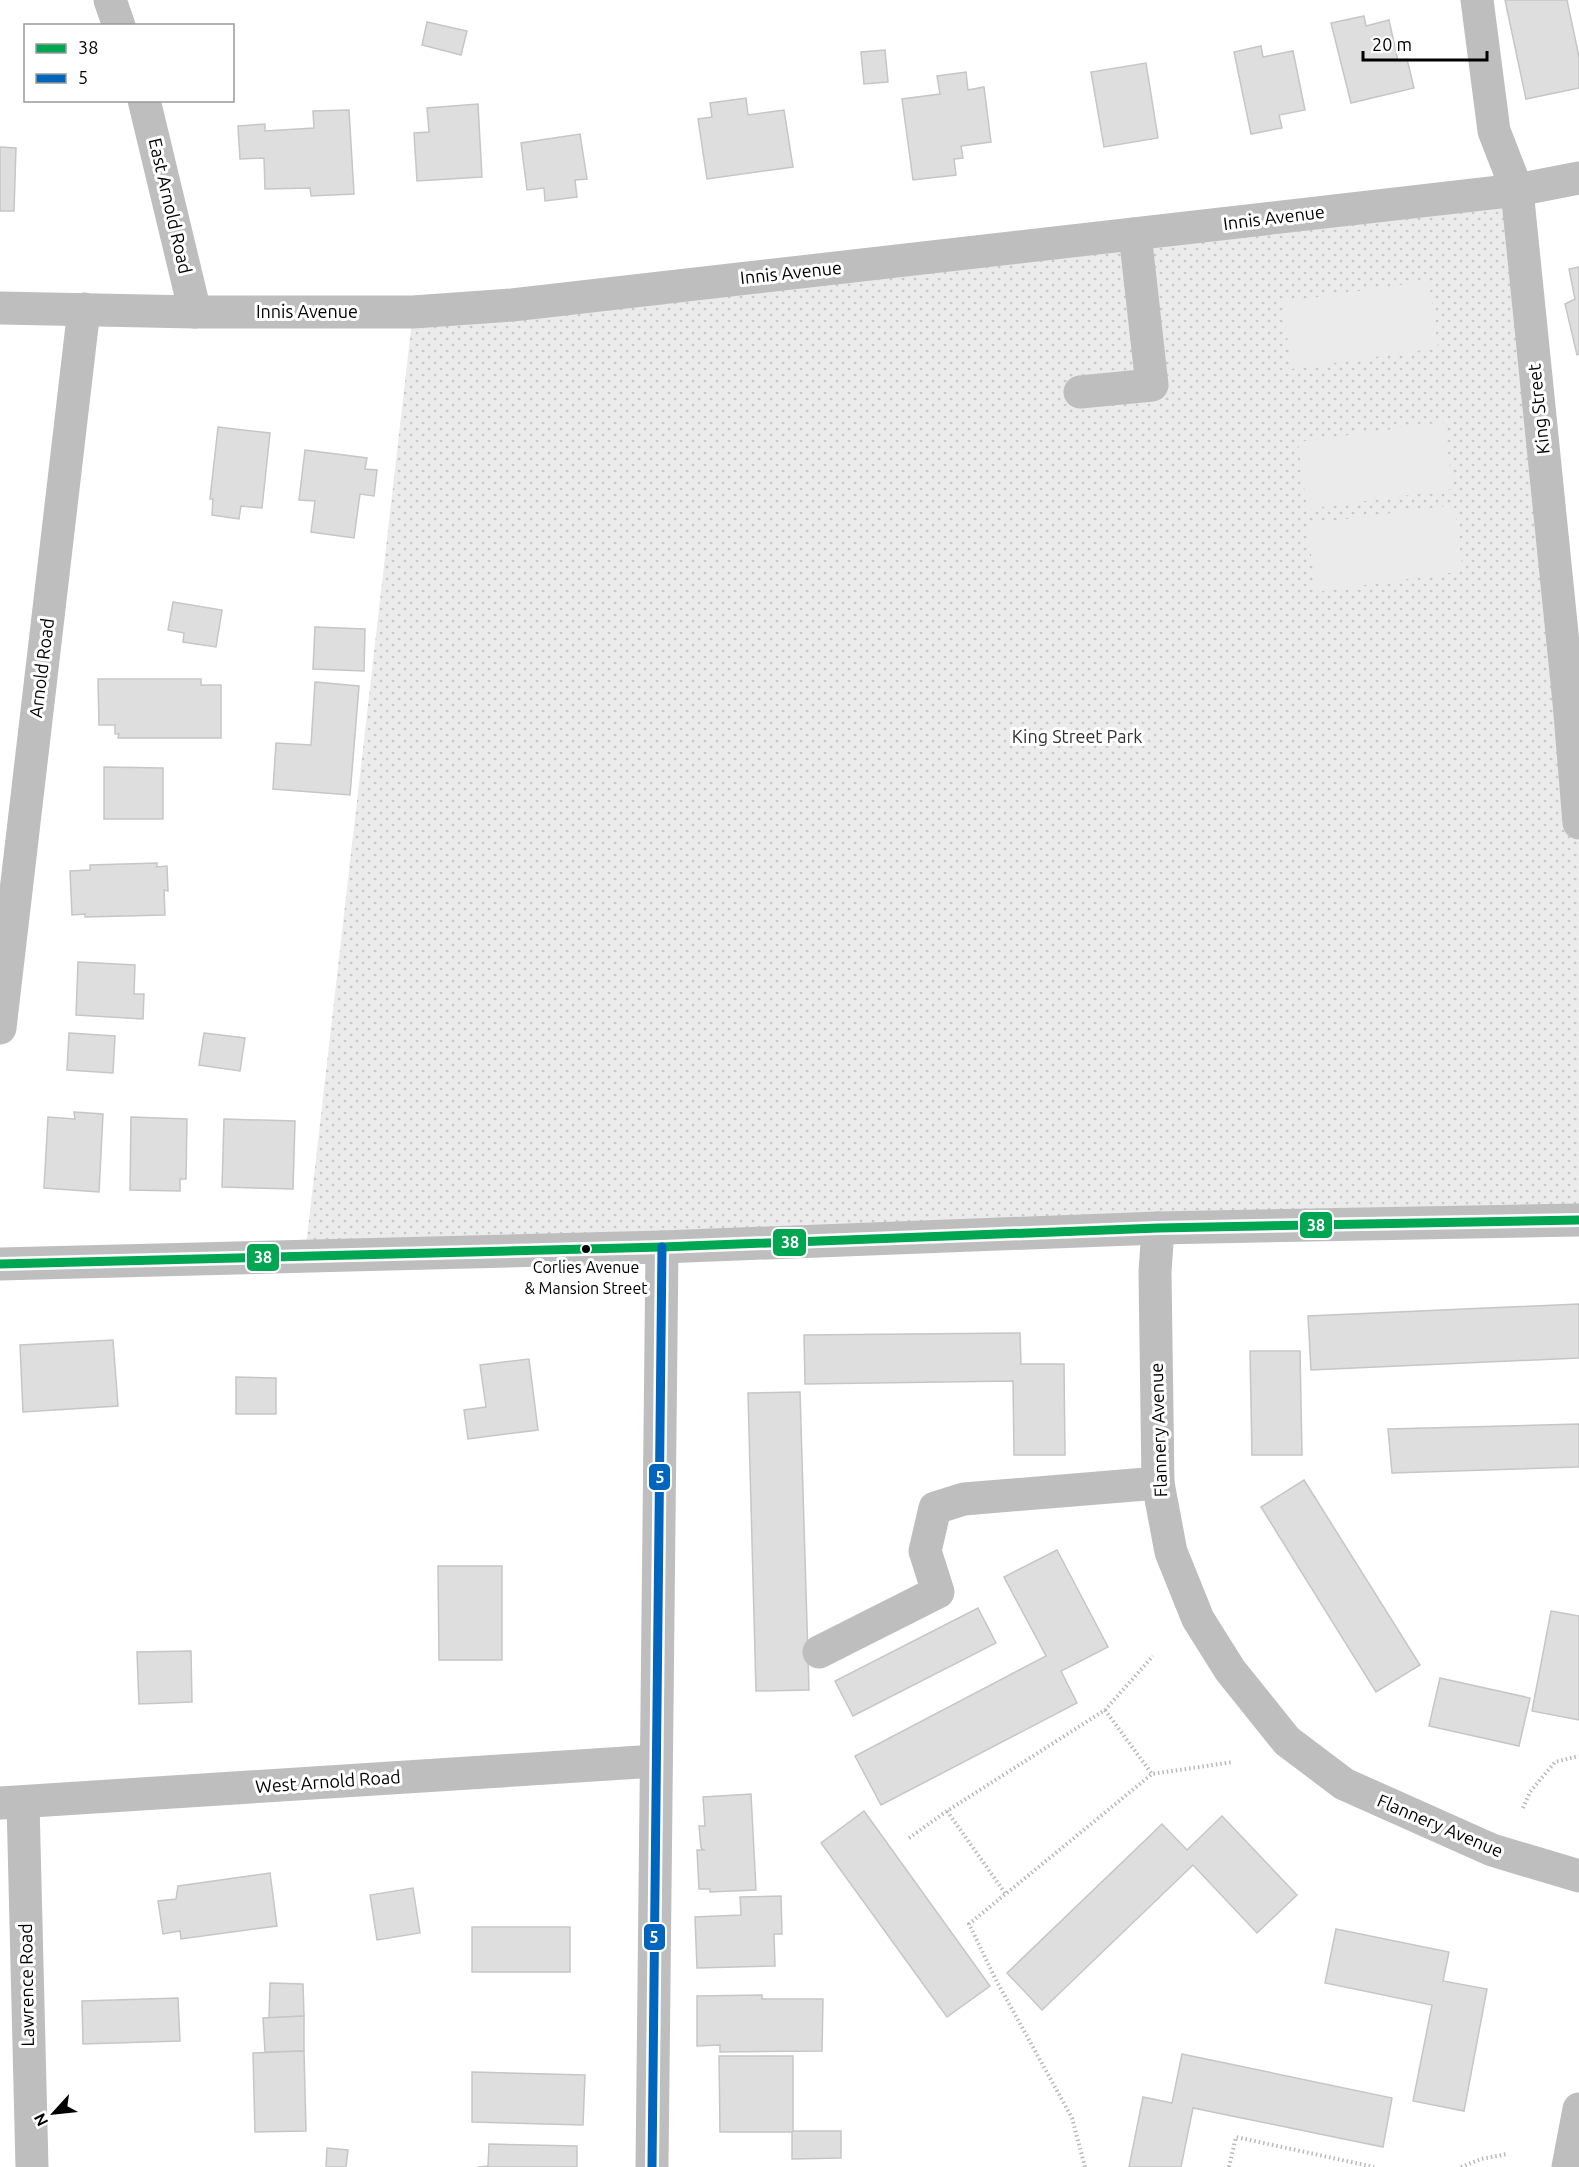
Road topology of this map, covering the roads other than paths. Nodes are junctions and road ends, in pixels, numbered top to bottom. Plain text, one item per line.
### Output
1 (110, 0) edge
2 (1477, 0) edge
3 (118, 24) edge
4 (144, 102) edge
5 (1579, 178) edge
6 (1516, 190) junction
7 (1135, 234) junction
8 (0, 308) edge
9 (84, 309) junction
10 (195, 312) junction
11 (1080, 392) dead end
12 (1574, 702) edge
13 (1579, 823) edge
14 (0, 1028) edge
15 (1579, 1220) edge
16 (1158, 1228) junction
17 (662, 1247) junction
18 (0, 1264) edge
19 (1158, 1483) junction
20 (819, 1652) dead end
21 (657, 1761) junction
22 (12, 1803) edge
23 (1579, 1876) edge
24 (1579, 2109) edge
25 (32, 2167) edge
26 (652, 2167) edge
27 (1568, 2167) edge

1 - 3 street
2 - 6 street, King Street
4 - 10 street, East Arnold Road
5 - 6 street, Innis Avenue
6 - 7 street, Innis Avenue
6 - 12 street, King Street
7 - 10 street, Innis Avenue
7 - 11 street
8 - 9 street, Innis Avenue
9 - 10 street, Innis Avenue
9 - 14 street, Arnold Road
12 - 13 street, King Street
15 - 16 street
16 - 17 street
16 - 19 street, Flannery Avenue
17 - 18 street
17 - 21 street
19 - 20 street
19 - 23 street, Flannery Avenue
21 - 22 street, West Arnold Road
21 - 26 street
22 - 25 street, Lawrence Road
24 - 27 street

